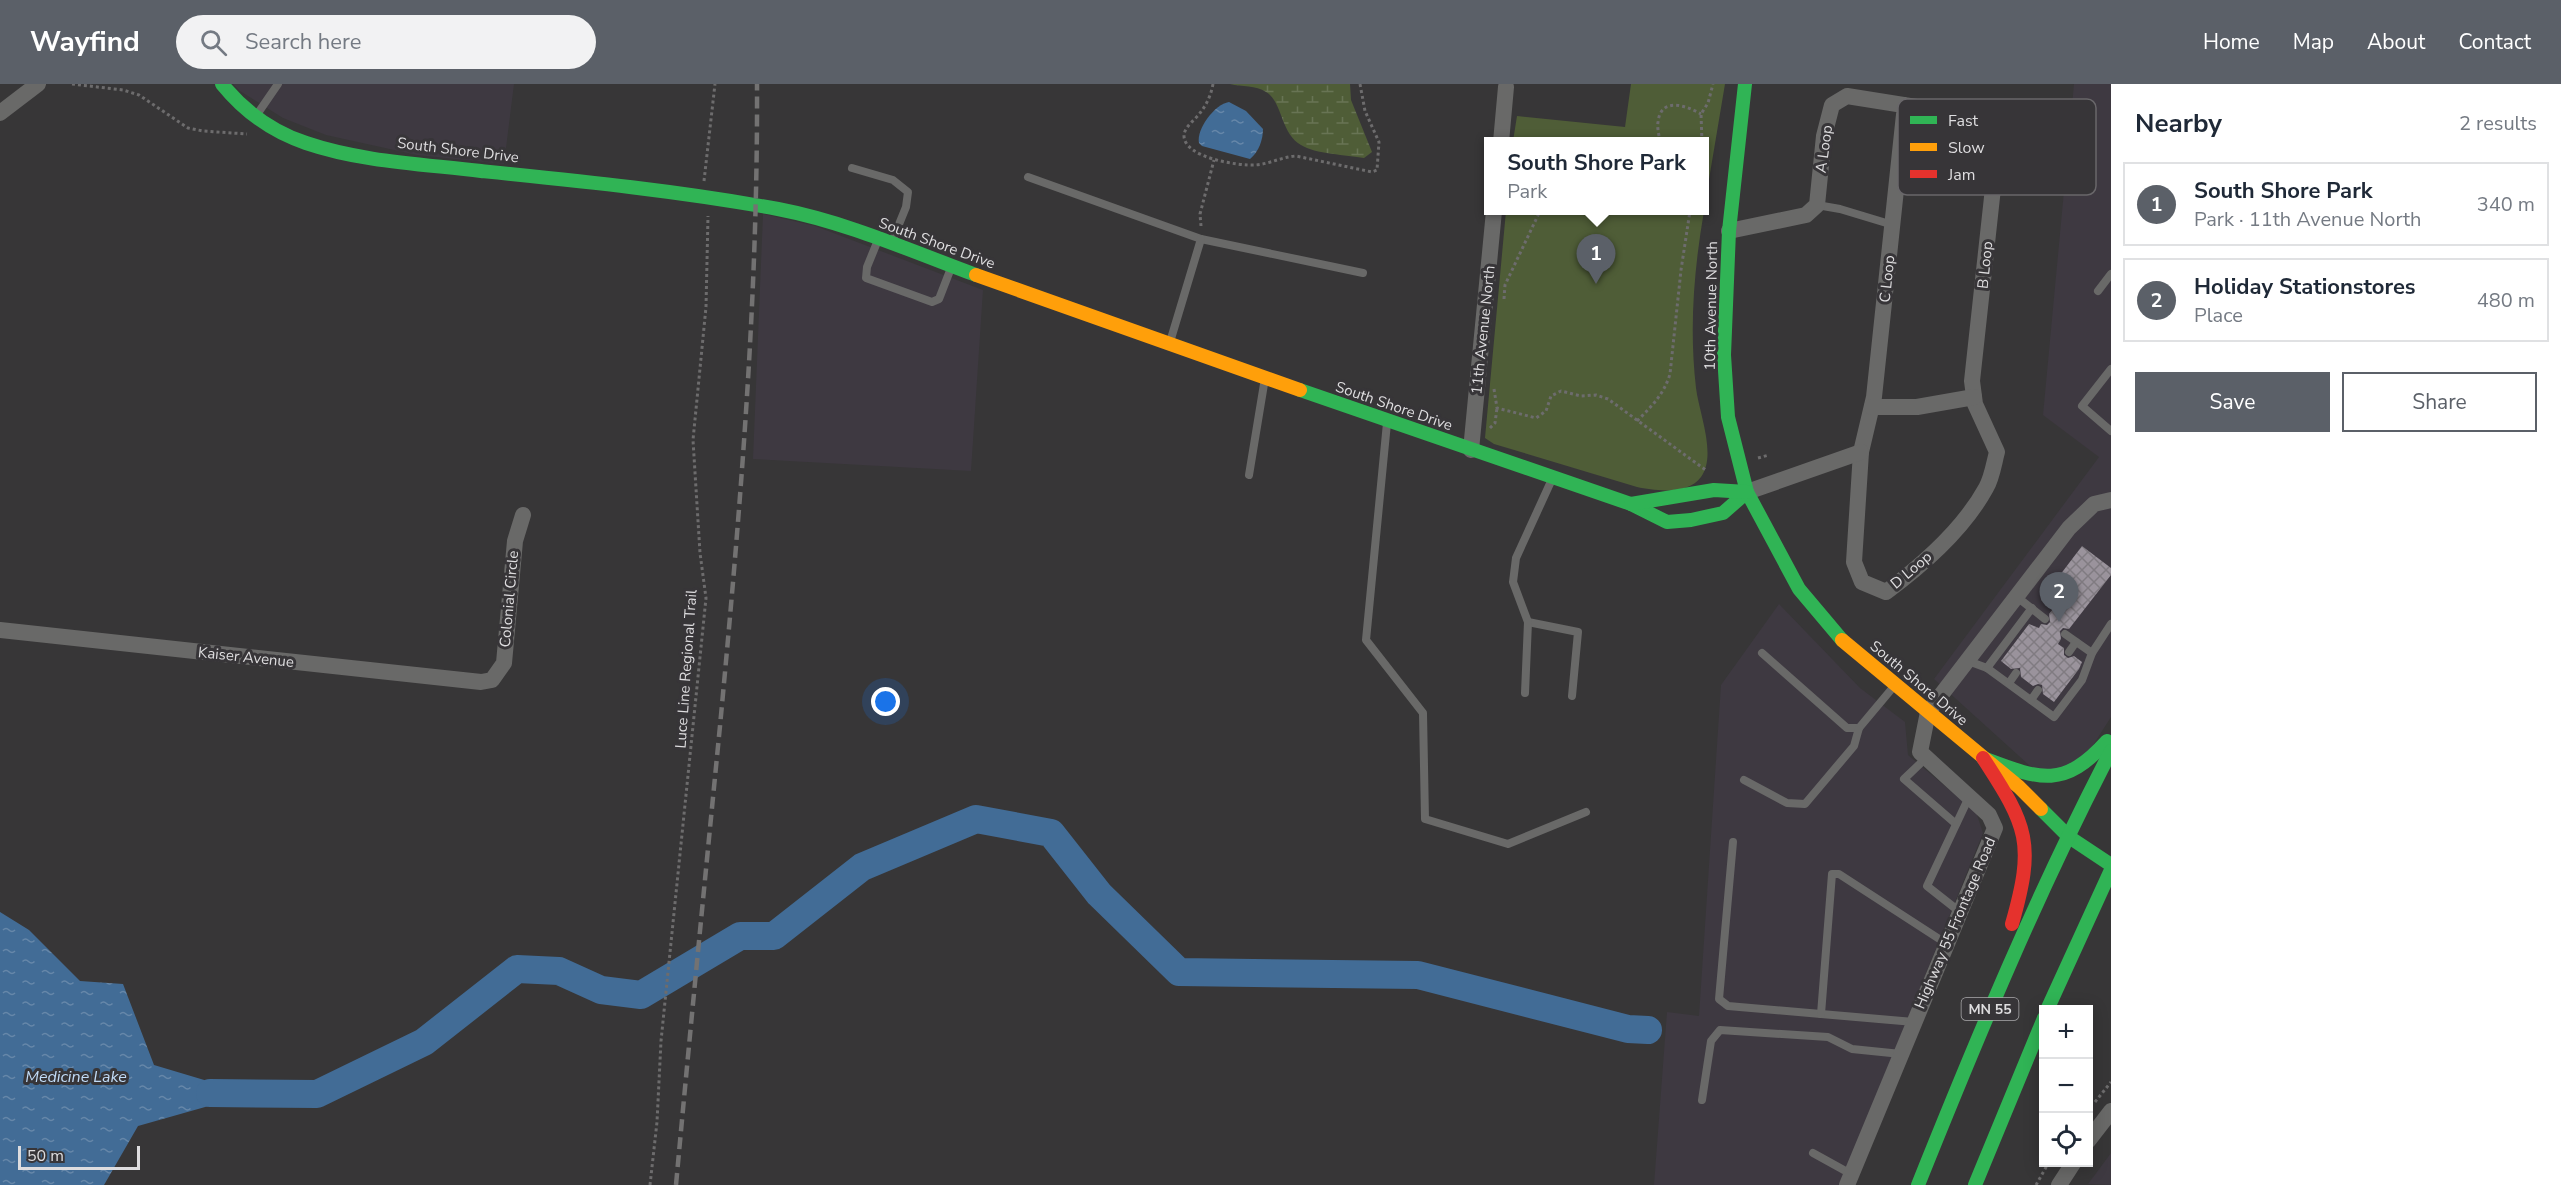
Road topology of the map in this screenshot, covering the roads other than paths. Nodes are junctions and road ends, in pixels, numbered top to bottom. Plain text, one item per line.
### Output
1 (38, 84) edge
2 (222, 84) edge
3 (278, 84) edge
4 (1745, 84) edge
5 (1506, 87) dead end
6 (1898, 104) edge
7 (0, 113) edge
8 (256, 116) junction
9 (1501, 137) edge
10 (852, 168) dead end
11 (1898, 175) edge
12 (1028, 177) dead end
13 (1992, 195) edge
14 (1817, 205) junction
15 (1494, 215) edge
16 (1893, 225) junction
17 (1729, 231) junction
18 (1201, 239) junction
19 (885, 242) junction
20 (952, 266) junction
21 (1363, 273) dead end
22 (2111, 274) edge
23 (2098, 291) dead end
24 (1170, 343) junction
25 (2111, 369) edge
26 (1265, 378) junction
27 (1974, 397) junction
28 (1872, 407) junction
29 (1388, 421) junction
30 (2111, 431) edge
31 (1471, 450) junction
32 (1861, 452) junction
33 (1249, 475) dead end
34 (1553, 477) junction
35 (1747, 492) junction
36 (2111, 500) edge
37 (1631, 504) junction
38 (523, 515) dead end
39 (2017, 597) junction
40 (2032, 608) junction
41 (2045, 619) dead end
42 (1528, 622) junction
43 (2111, 624) edge
44 (0, 630) edge
45 (2065, 634) dead end
46 (2076, 642) junction
47 (2069, 652) dead end
48 (1762, 653) dead end
49 (2092, 653) junction
50 (1968, 661) junction
51 (1987, 668) junction
52 (2016, 673) dead end
53 (492, 680) joint
54 (2008, 683) junction
55 (1896, 685) junction
56 (2038, 690) dead end
57 (1525, 693) dead end
58 (1572, 696) dead end
59 (2031, 700) junction
60 (1928, 712) junction
61 (1858, 728) junction
62 (2111, 736) edge
63 (2111, 751) edge
64 (1926, 758) junction
65 (1983, 758) junction
66 (1744, 780) dead end
67 (1969, 797) junction
68 (1586, 812) dead end
69 (1956, 824) junction
70 (2068, 837) junction
71 (1733, 842) dead end
72 (2111, 865) edge
73 (2111, 870) edge
74 (1960, 912) junction
75 (1947, 944) junction
76 (2049, 1005) edge
77 (1821, 1014) junction
78 (1914, 1022) junction
79 (2039, 1028) edge
80 (1974, 1045) junction
81 (1901, 1054) junction
82 (1702, 1100) dead end
83 (2111, 1111) edge
84 (2093, 1134) edge
85 (1813, 1152) dead end
86 (2071, 1167) edge
87 (1849, 1180) edge
88 (1918, 1185) edge
89 (1975, 1185) edge
90 (2059, 1185) edge

1 - 7 street
2 - 8 main road, South Shore Drive
3 - 8 lane
4 - 17 main road, 10th Avenue North
5 - 9 street
6 - 14 street, A Loop
8 - 19 main road, South Shore Drive
10 - 19 lane
11 - 16 street, C Loop
12 - 18 lane
13 - 27 street, B Loop
14 - 16 lane
14 - 17 street
15 - 31 street, 11th Avenue North
16 - 28 street, C Loop
17 - 35 main road, 10th Avenue North
18 - 21 lane
18 - 24 lane
19 - 20 main road, South Shore Drive
19 - 20 lane
20 - 24 main road, South Shore Drive
22 - 23 lane
24 - 26 main road, South Shore Drive
25 - 30 lane
26 - 29 main road, South Shore Drive
26 - 33 lane
27 - 28 street
27 - 32 street, D Loop
28 - 32 street, C Loop
29 - 31 main road, South Shore Drive
29 - 68 lane
31 - 34 main road, South Shore Drive
32 - 35 street
34 - 37 main road, South Shore Drive
34 - 42 lane
35 - 37 main road, South Shore Drive
35 - 37 main road, South Shore Drive
35 - 55 main road, South Shore Drive
36 - 39 street
38 - 53 street, Colonial Circle
39 - 40 lane
39 - 50 street
40 - 41 lane
40 - 51 lane
42 - 57 lane
42 - 58 lane
43 - 49 lane
44 - 53 street, Kaiser Avenue
45 - 46 lane
46 - 47 lane
46 - 49 lane
48 - 61 lane
49 - 59 lane
50 - 51 lane
50 - 60 street
51 - 54 lane
52 - 54 lane
54 - 59 lane
55 - 60 main road, South Shore Drive
55 - 61 lane
56 - 59 lane
60 - 64 street
60 - 65 main road, South Shore Drive
61 - 66 lane
62 - 65 main road
63 - 70 main road, MN 55
64 - 67 street, Highway 55 Frontage Road
64 - 69 lane
65 - 70 main road, South Shore Drive
65 - 80 main road
67 - 69 lane
67 - 74 street, Highway 55 Frontage Road
69 - 74 lane
70 - 72 main road, South Shore Drive
70 - 80 main road, MN 55
71 - 77 lane
73 - 76 main road
74 - 75 street, Highway 55 Frontage Road
75 - 77 lane
75 - 78 street, Highway 55 Frontage Road
77 - 78 lane
78 - 81 street, Highway 55 Frontage Road
79 - 89 main road
80 - 88 main road, MN 55
81 - 82 lane
81 - 87 street, Highway 55 Frontage Road
83 - 84 street
85 - 87 lane
86 - 90 street

